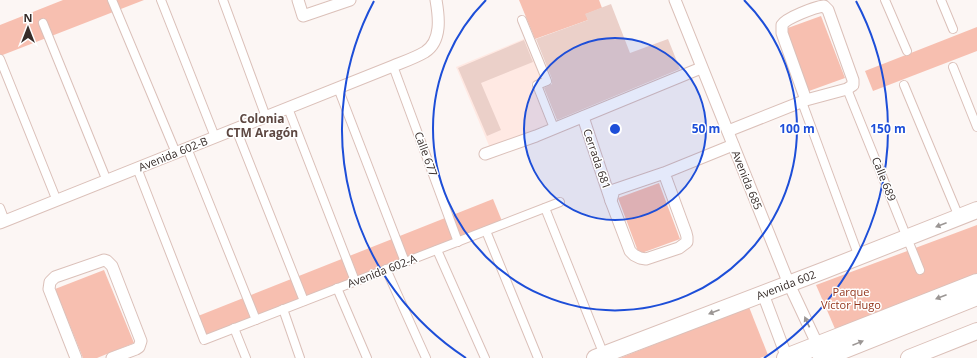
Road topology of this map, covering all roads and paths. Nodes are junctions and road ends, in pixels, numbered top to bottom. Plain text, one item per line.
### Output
1 (112, 0) edge
2 (161, 0) edge
3 (223, 0) edge
4 (298, 0) edge
5 (350, 0) edge
6 (436, 0) edge
7 (675, 0) edge
8 (885, 0) edge
9 (941, 0) edge
10 (522, 20) dead end
11 (43, 23) dead end
12 (953, 29) dead end
13 (907, 51) dead end
14 (0, 59) edge
15 (393, 66) junction
16 (953, 67) dead end
17 (701, 68) junction
18 (904, 86) dead end
19 (850, 87) junction
20 (338, 88) junction
21 (804, 101) junction
22 (288, 108) junction
23 (266, 117) junction
24 (583, 117) junction
25 (977, 127) edge
26 (554, 128) junction
27 (236, 129) junction
28 (728, 131) junction
29 (215, 137) junction
30 (734, 145) junction
31 (187, 148) junction
32 (176, 153) junction
33 (484, 154) dead end
34 (137, 168) junction
35 (664, 173) junction
36 (106, 181) junction
37 (57, 200) junction
38 (611, 200) junction
39 (560, 202) dead end
40 (0, 208) edge
41 (545, 208) junction
42 (977, 210) edge
43 (959, 217) junction
44 (2, 222) edge
45 (486, 231) junction
46 (908, 238) junction
47 (458, 242) junction
48 (437, 250) junction
49 (859, 257) junction
50 (405, 262) junction
51 (386, 269) junction
52 (920, 270) dead end
53 (355, 281) junction
54 (977, 283) edge
55 (789, 284) junction
56 (337, 288) junction
57 (763, 294) junction
58 (977, 296) edge
59 (304, 301) junction
60 (283, 309) junction
61 (256, 320) junction
62 (234, 328) junction
63 (977, 331) edge
64 (929, 354) edge
65 (822, 355) edge
66 (599, 356) edge
67 (76, 358) edge
68 (112, 358) edge
69 (246, 358) edge
70 (300, 358) edge
71 (367, 358) edge
72 (426, 358) edge
73 (485, 358) edge
74 (538, 358) edge
75 (786, 358) edge
76 (909, 358) edge

1 - 32 street
2 - 29 street
3 - 23 street
4 - 5 street
6 - 15 street, Avenida 602-B
7 - 17 street, Avenida 685
8 - 13 street
9 - 12 street
10 - 26 street
11 - 36 street
14 - 37 street
15 - 20 street, Avenida 602-B
15 - 47 street, Calle 677
16 - 25 street
17 - 24 street
17 - 28 street, Avenida 685
18 - 43 street
19 - 21 street
19 - 21 street
19 - 46 street, Calle 689
20 - 22 street, Avenida 602-B
20 - 50 street
21 - 28 street
21 - 49 street
22 - 23 street, Avenida 602-B
22 - 53 street
23 - 27 street, Avenida 602-B
24 - 26 street
24 - 38 street, Cerrada 681
26 - 33 street
27 - 29 street, Avenida 602-B
27 - 59 street
28 - 30 street, Avenida 685
29 - 31 street, Avenida 602-B
30 - 35 street
30 - 55 street, Avenida 685
31 - 32 street, Avenida 602-B
31 - 61 street
32 - 34 street, Avenida 602-B
34 - 36 street, Avenida 602-B
34 - 62 street, Avenida 602-A
35 - 38 street
35 - 38 street, Cerrada 681
36 - 37 street, Avenida 602-B
37 - 44 street, Avenida 602-B
39 - 41 street, Avenida 602-A
40 - 44 street
41 - 45 street, Avenida 602-A
41 - 66 street
42 - 43 main road, Avenida 602
43 -> 46 main road, Avenida 602
45 - 47 street, Avenida 602-A
45 - 74 street
46 - 49 main road, Avenida 602
46 - 52 street, Calle 689
47 - 48 street, Avenida 602-A
48 - 50 street, Avenida 602-A
48 - 73 street
49 - 55 main road, Avenida 602
50 - 51 street, Avenida 602-A
51 - 53 street, Avenida 602-A
51 - 72 street
53 - 56 street, Avenida 602-A
54 -> 65 main road
55 - 57 main road, Avenida 602
65 -> 55 street, Avenida 685
56 - 59 street, Avenida 602-A
56 - 71 street
57 -> 66 main road, Avenida 602
57 - 75 street
65 -> 58 main road
59 - 60 street, Avenida 602-A
60 - 61 street, Avenida 602-A
60 - 70 street
61 - 62 street, Avenida 602-A
62 - 69 street
63 - 64 main road
64 - 76 main road
65 - 75 main road
67 - 68 street

